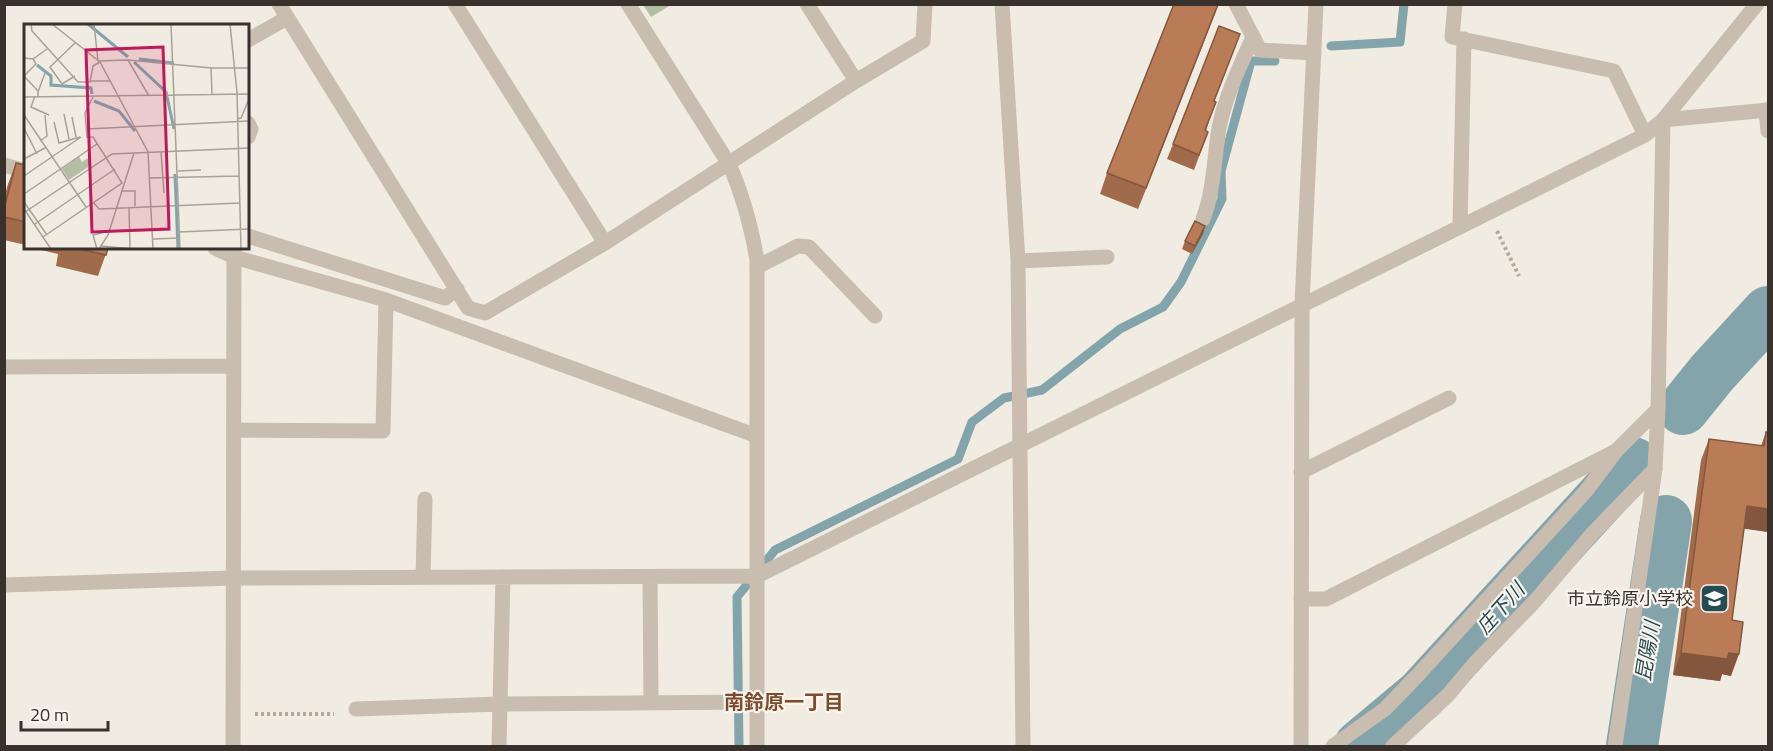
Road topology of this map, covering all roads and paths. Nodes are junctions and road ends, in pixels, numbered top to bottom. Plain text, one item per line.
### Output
1 (279, 4) edge
2 (454, 4) edge
3 (628, 4) edge
4 (807, 4) edge
5 (925, 4) edge
6 (1002, 4) edge
7 (1236, 4) edge
8 (1316, 4) edge
9 (1455, 4) edge
10 (1757, 4) edge
11 (287, 18) junction
12 (1253, 37) junction
13 (249, 39) edge
14 (1464, 39) junction
15 (1314, 53) junction
16 (856, 81) junction
17 (1767, 110) edge
18 (1663, 120) junction
19 (1768, 131) edge
20 (1645, 135) junction
21 (729, 164) junction
22 (5, 165) edge
23 (24, 170) edge
24 (1487, 212) junction
25 (1203, 219) dead end
26 (1460, 226) junction
27 (249, 236) edge
28 (605, 243) junction
29 (234, 252) edge
30 (1107, 257) dead end
31 (1018, 261) junction
32 (757, 267) junction
33 (1519, 276) dead end
34 (457, 289) junction
35 (386, 300) junction
36 (1302, 304) junction
37 (875, 316) dead end
38 (232, 366) junction
39 (4, 367) edge
40 (1658, 409) junction
41 (1446, 417) dead end
42 (234, 430) junction
43 (757, 436) junction
44 (1020, 447) junction
45 (1616, 451) junction
46 (1655, 469) junction
47 (1302, 472) junction
48 (425, 499) dead end
49 (757, 576) junction
50 (503, 577) junction
51 (650, 577) junction
52 (233, 578) junction
53 (423, 578) junction
54 (4, 585) edge
55 (1301, 598) junction
56 (757, 702) junction
57 (651, 703) junction
58 (500, 704) junction
59 (356, 709) joint
60 (233, 714) junction
61 (233, 747) edge
62 (499, 747) edge
63 (757, 747) edge
64 (1023, 747) edge
65 (1302, 747) edge
66 (1333, 747) edge
67 (1393, 747) edge
68 (1615, 747) edge

1 - 11 street
2 - 28 street
3 - 21 street
4 - 16 street
5 - 16 street
6 - 31 street
7 - 12 street
8 - 15 street
9 - 14 street
10 - 18 street
11 - 13 street
11 - 34 street
12 - 15 street
12 - 25 street
14 - 20 street
14 - 26 street
15 - 36 street
16 - 21 street
17 - 18 street
17 - 19 street
18 - 20 street
18 - 40 street
20 - 24 street
21 - 28 street
21 - 32 street
22 - 23 street
24 - 26 street
24 - 33 path
26 - 36 street
27 - 34 street
28 - 34 street
29 - 35 street
29 - 38 street
30 - 31 street
31 - 44 street
32 - 37 street
32 - 43 street
35 - 42 street
35 - 43 street
36 - 44 street
36 - 47 street
38 - 39 street
38 - 42 street
40 - 45 street
40 - 46 street
41 - 47 street
42 - 52 street
43 - 49 street
44 - 49 street
44 - 64 street
45 - 55 street
45 - 66 street
46 - 67 street
46 - 68 street
47 - 55 street
48 - 53 street
49 - 51 street
49 - 56 street
50 - 51 street
50 - 53 street
50 - 58 street
51 - 57 street
52 - 53 street
52 - 54 street
52 - 60 street
55 - 65 street
56 - 57 street
56 - 63 street
57 - 58 street
58 - 59 street
58 - 62 street
59 - 60 path
60 - 61 street

